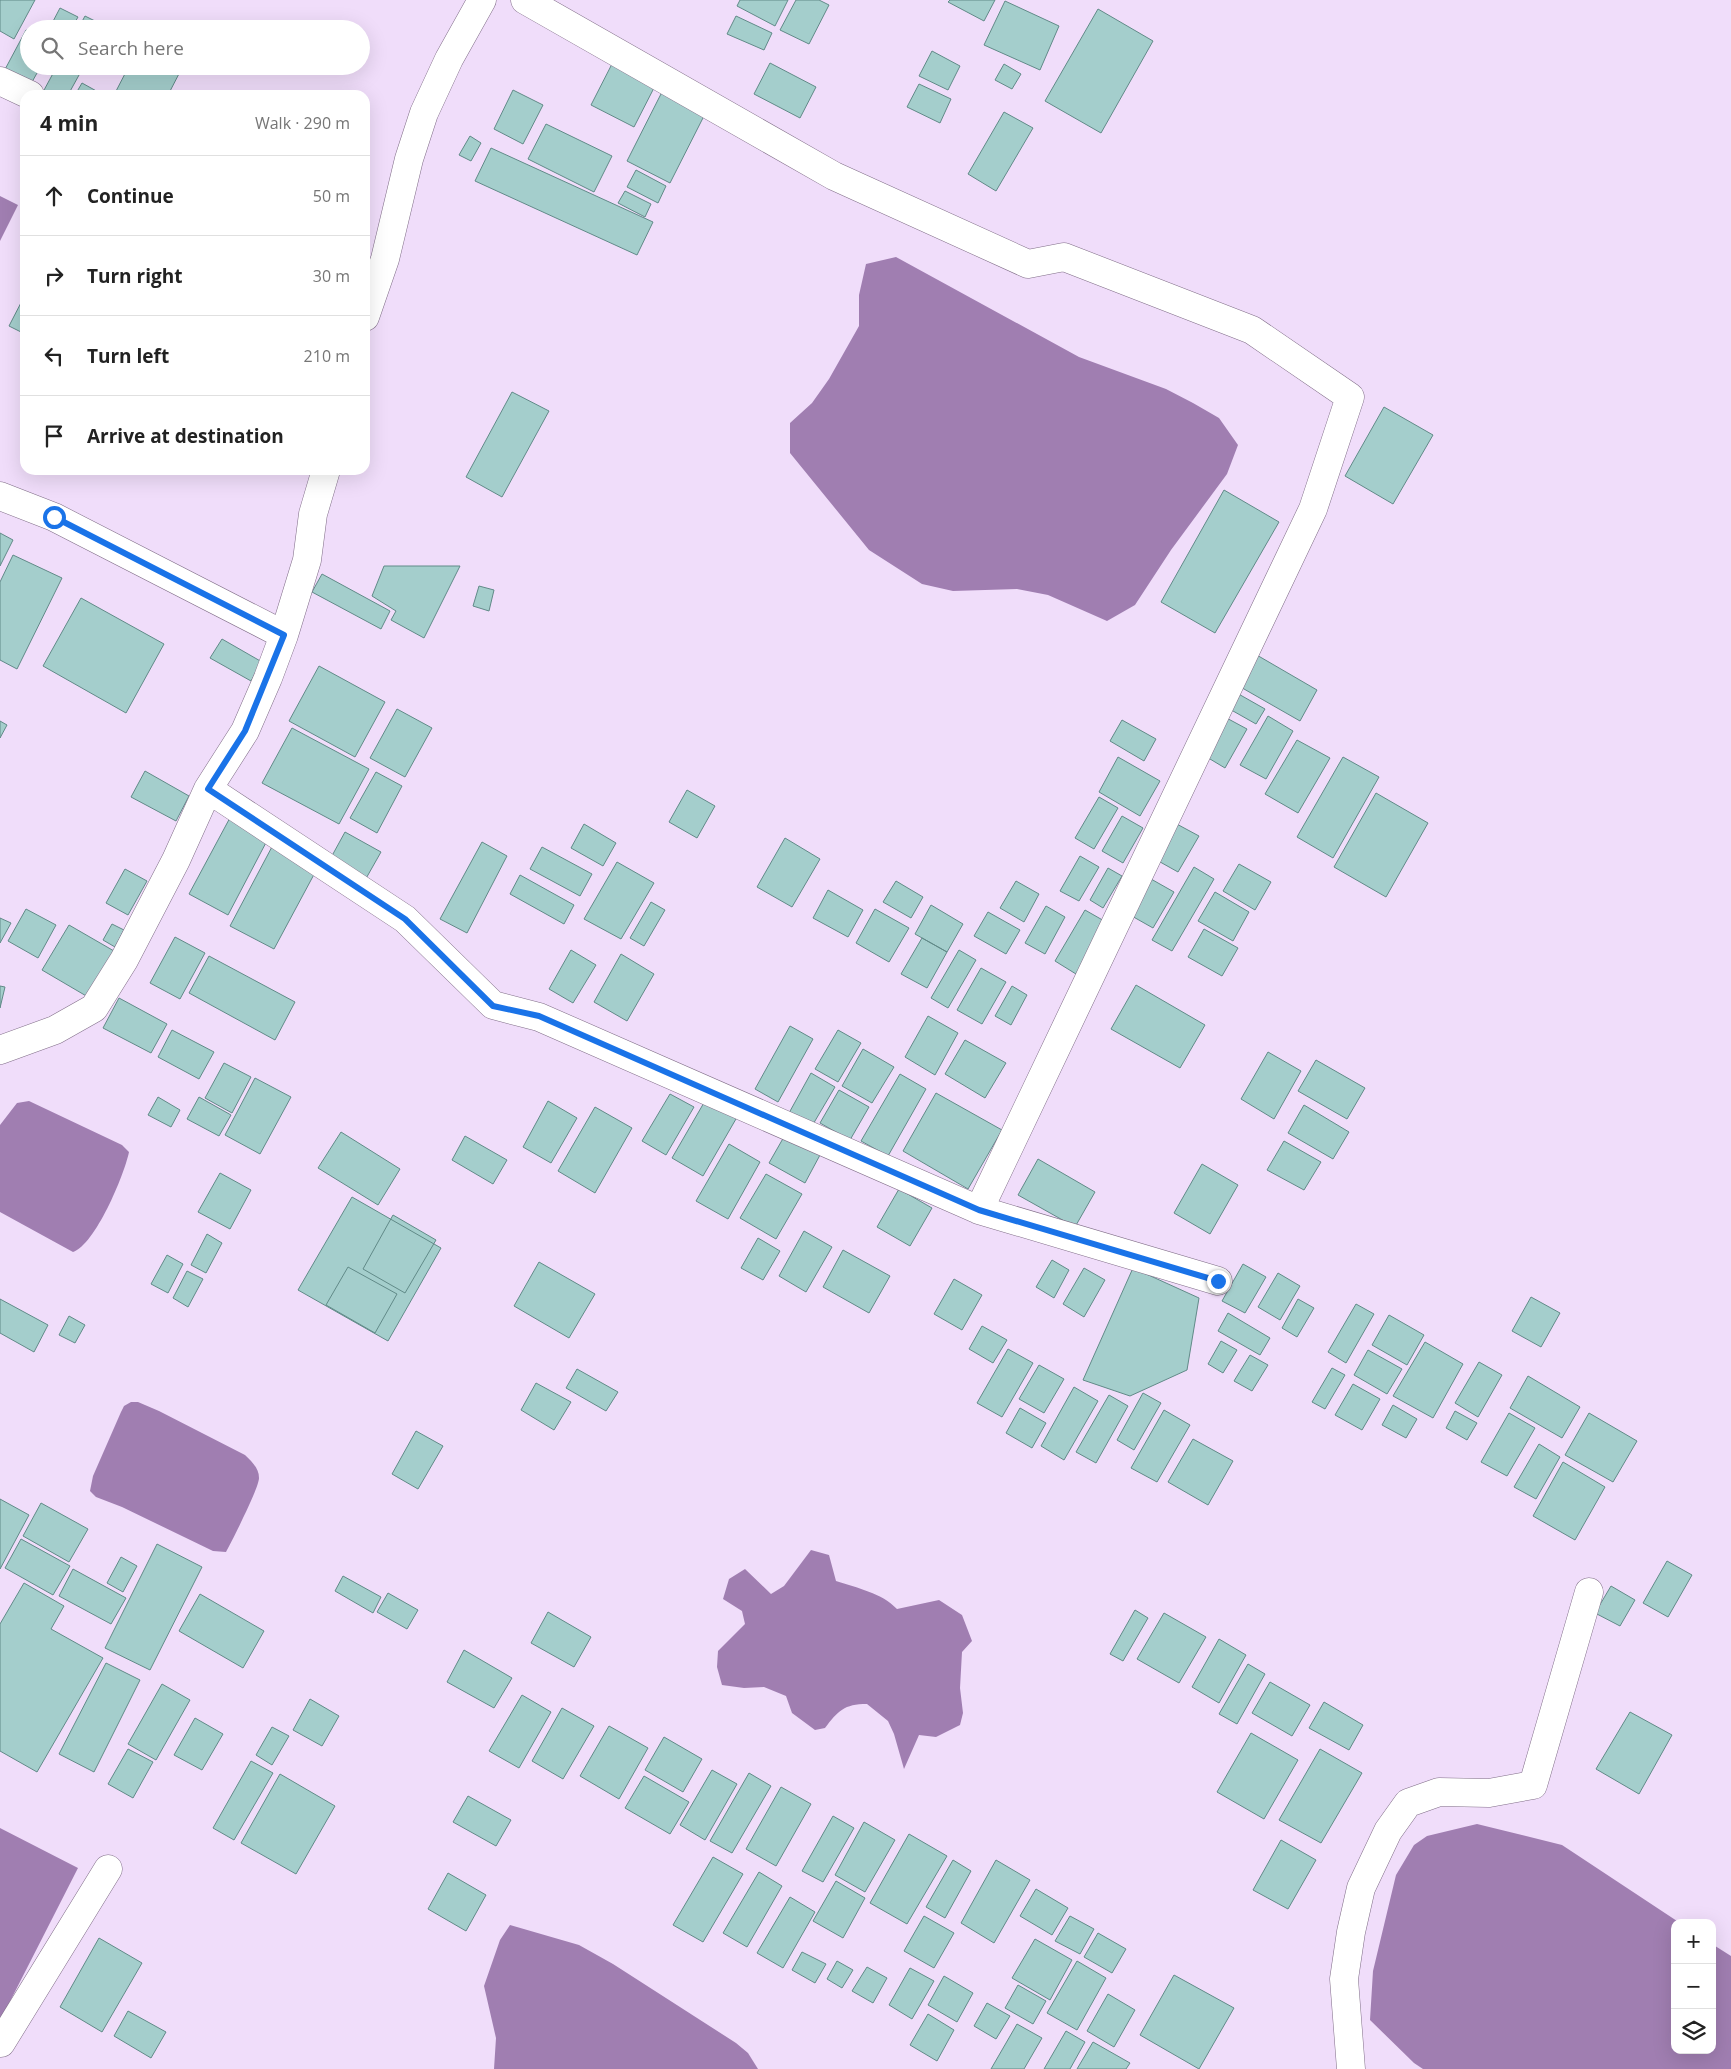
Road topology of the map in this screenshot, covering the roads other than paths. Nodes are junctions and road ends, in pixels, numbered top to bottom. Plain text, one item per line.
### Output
1 (482, 0) edge
2 (525, 0) edge
3 (0, 81) edge
4 (20, 90) edge
5 (375, 255) edge
6 (370, 286) edge
7 (325, 475) edge
8 (0, 496) edge
9 (284, 635) junction
10 (208, 789) junction
11 (0, 1050) edge
12 (979, 1210) junction
13 (1218, 1281) dead end
14 (1589, 1592) dead end
15 (108, 1869) dead end
16 (0, 2043) edge
17 (1351, 2069) edge

1 - 5 street
2 - 12 street
3 - 4 street
5 - 6 street
7 - 9 street
8 - 9 street
9 - 10 street
10 - 11 street
10 - 12 street
12 - 13 street
14 - 17 street
15 - 16 street

